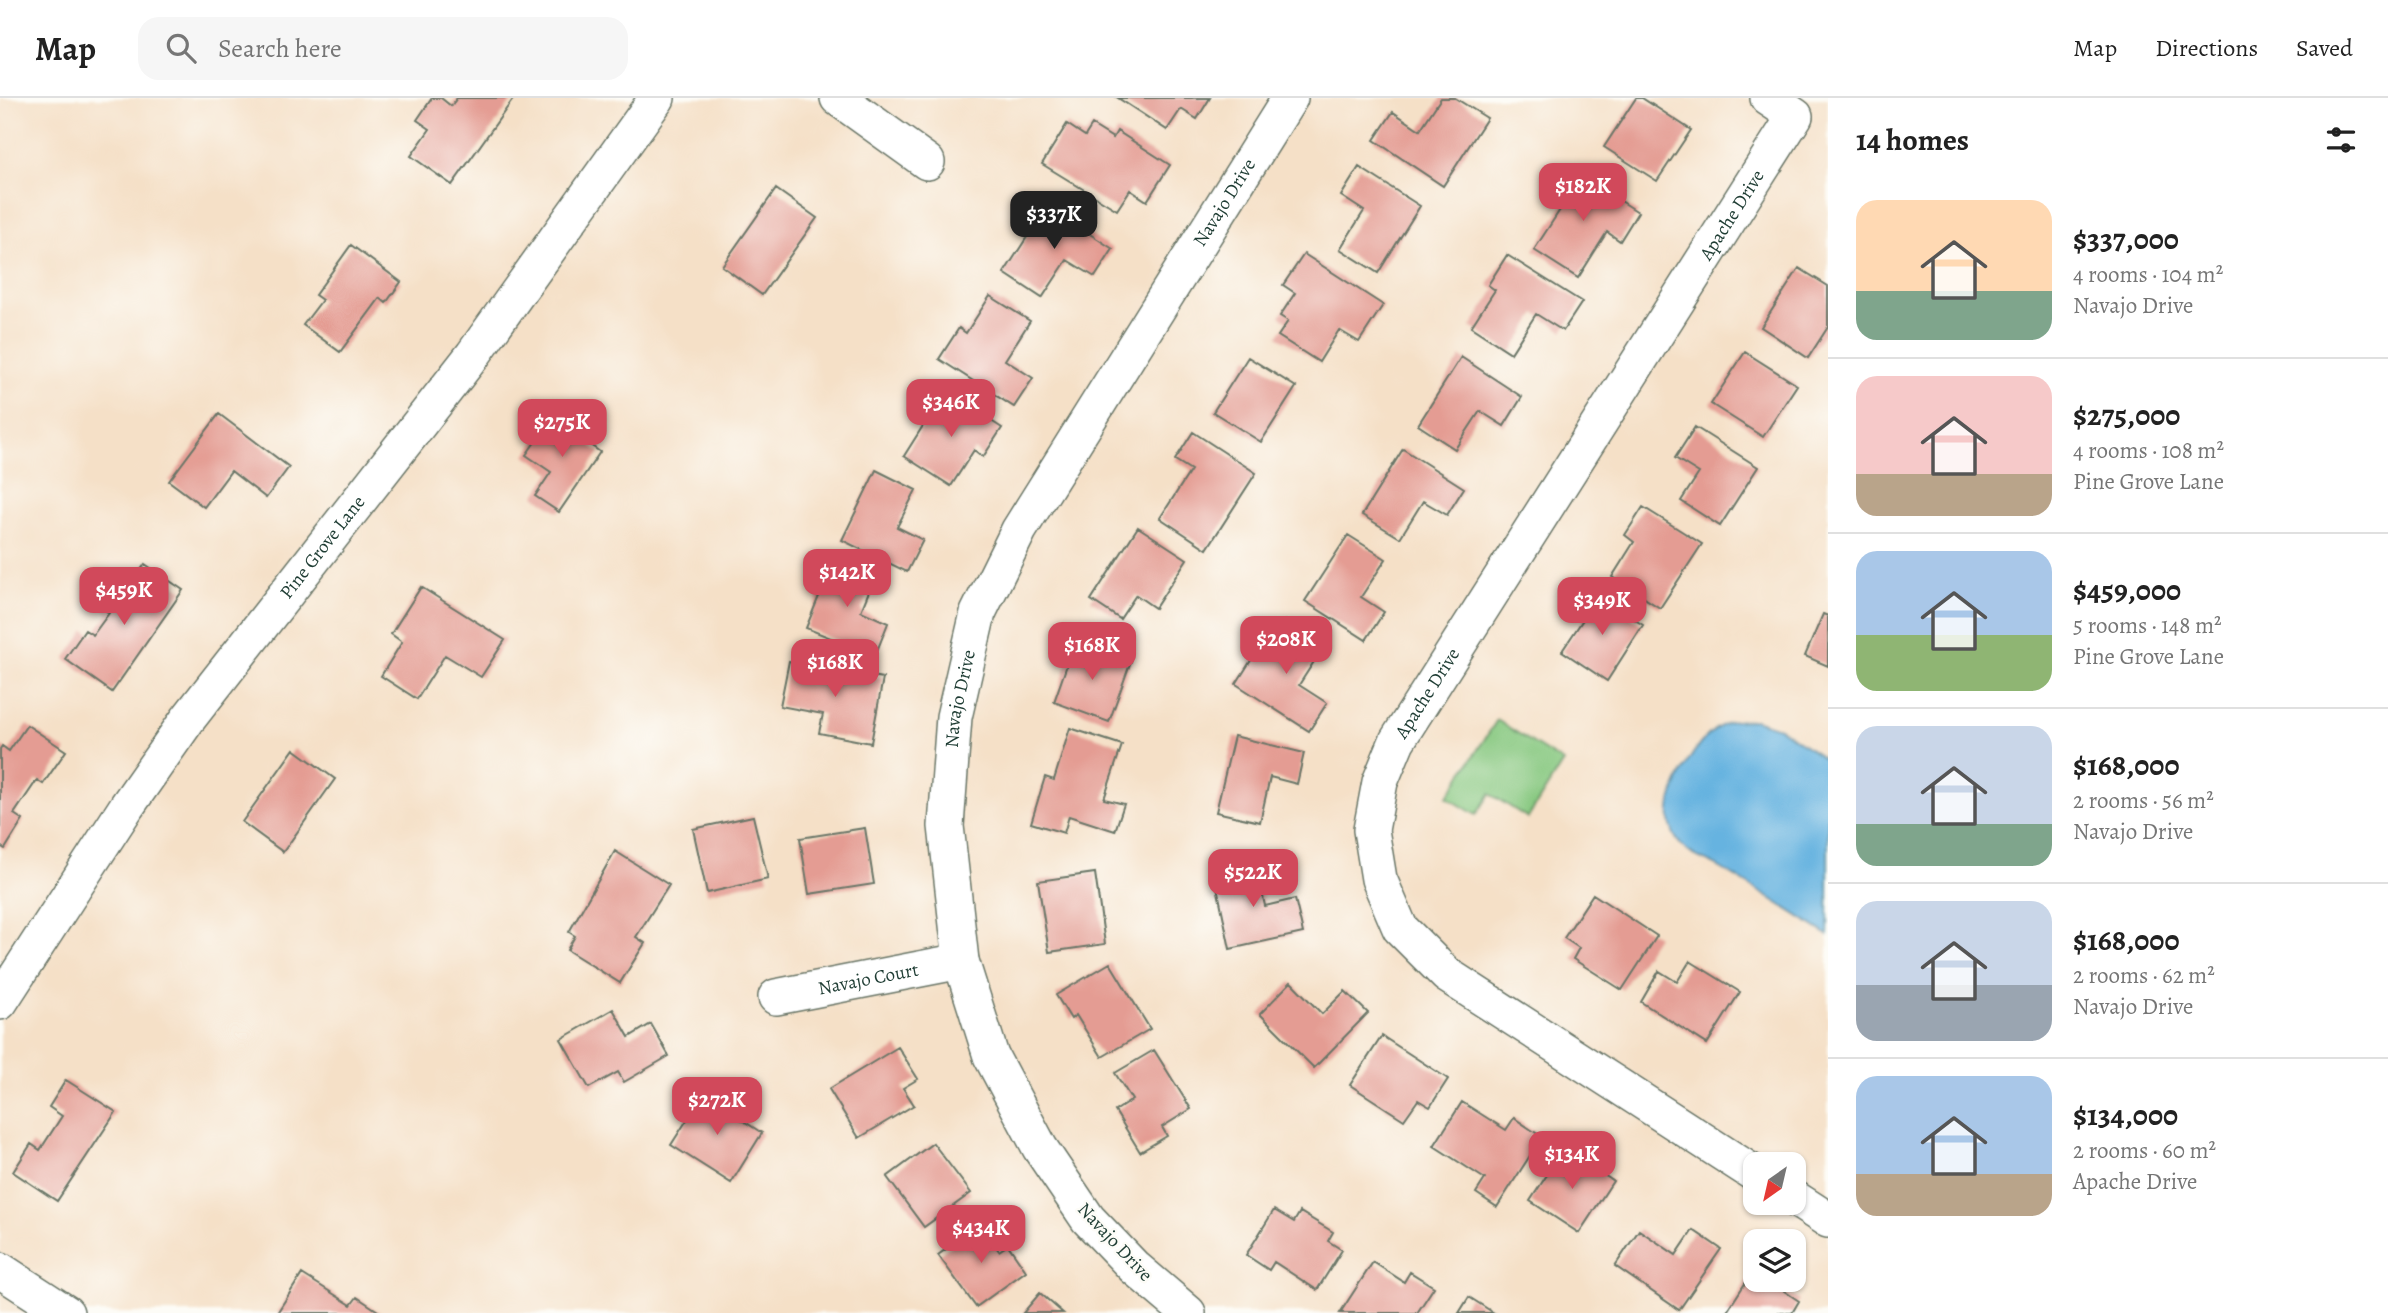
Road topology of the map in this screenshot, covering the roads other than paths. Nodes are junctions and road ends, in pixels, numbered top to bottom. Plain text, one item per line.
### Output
1 (657, 98) edge
2 (838, 98) edge
3 (1290, 98) edge
4 (1781, 107) edge
5 (927, 162) dead end
6 (961, 961) junction
7 (776, 997) dead end
8 (0, 1002) edge
9 (1743, 1166) edge
10 (1806, 1206) edge
11 (1828, 1220) edge
12 (0, 1270) edge
13 (66, 1313) edge
14 (1188, 1313) edge

1 - 8 street, Pine Grove Lane
2 - 5 street
3 - 6 street, Navajo Drive
4 - 9 street, Apache Drive
6 - 7 street, Navajo Court
6 - 14 street, Navajo Drive
10 - 11 street
12 - 13 street

